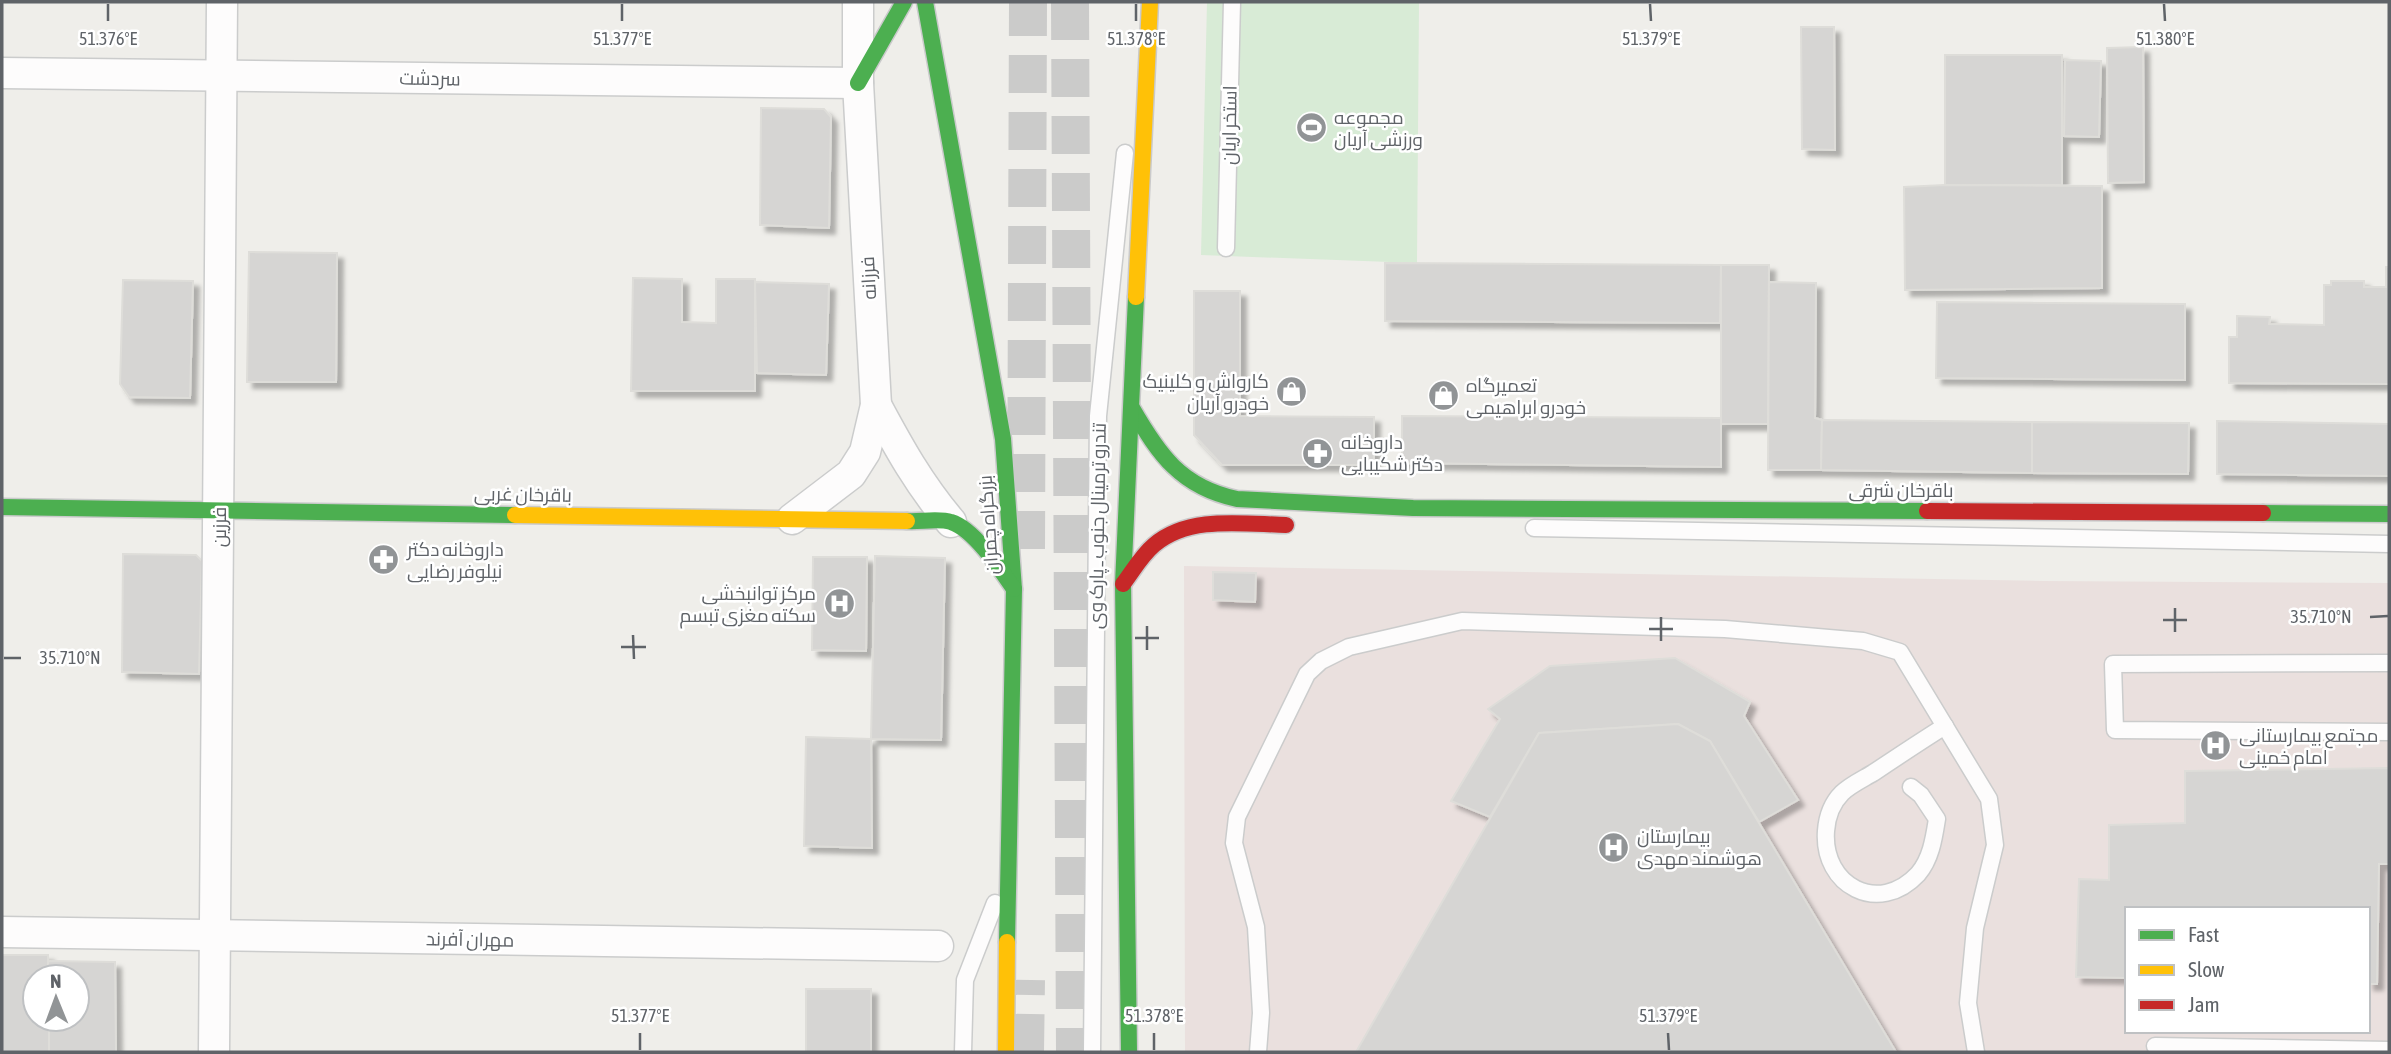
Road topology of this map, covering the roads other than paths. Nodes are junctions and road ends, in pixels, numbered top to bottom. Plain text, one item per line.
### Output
1 (222, 2) edge
2 (858, 2) edge
3 (904, 2) edge
4 (925, 2) edge
5 (1135, 2) edge
6 (1150, 2) edge
7 (1232, 2) edge
8 (2, 73) edge
9 (221, 76) junction
10 (858, 83) junction
11 (1226, 248) dead end
12 (876, 405) junction
13 (1132, 408) junction
14 (2, 507) edge
15 (1413, 508) junction
16 (219, 510) junction
17 (2389, 514) edge
18 (792, 519) junction
19 (951, 522) junction
20 (1303, 525) dead end
21 (1385, 525) dead end
22 (1524, 527) dead end
23 (2389, 544) edge
24 (1123, 584) junction
25 (1014, 589) junction
26 (2389, 663) edge
27 (1945, 726) junction
28 (2389, 732) edge
29 (1911, 787) dead end
30 (1008, 872) junction
31 (2, 932) edge
32 (215, 935) junction
33 (938, 946) dead end
34 (2155, 1046) dead end
35 (2389, 1050) edge
36 (214, 1052) edge
37 (963, 1052) edge
38 (1006, 1052) edge
39 (1092, 1052) edge
40 (1129, 1052) edge
41 (1258, 1052) edge
42 (1976, 1052) edge

1 - 9 street, فرزین
2 - 10 street, فرزانه
3 - 10 main road
4 - 25 main road, بزرگراه چمران
5 - 39 lane, تندرو ترمینال جنوب ـ پارک وی
6 - 13 main road
7 - 11 lane, استخر اریان
8 - 9 street, سردشت
9 - 10 street, سردشت
9 - 16 street, فرزین
10 - 12 street, فرزانه
12 - 18 street, فرزانه
12 - 19 street
13 - 15 main road, باقرخان شرقی
13 - 24 main road
14 - 16 main road, باقرخان غربی
15 - 17 main road, باقرخان شرقی
15 - 21 main road
16 - 18 main road, باقرخان غربی
16 - 32 street, فرزین
18 - 19 main road, باقرخان غربی
19 - 25 main road
20 - 24 main road
22 - 23 lane
24 - 40 main road
25 - 30 main road, بزرگراه چمران
26 - 28 lane
27 - 29 lane
27 - 41 lane
27 - 42 lane
30 - 37 lane
30 - 38 main road, بزرگراه چمران
31 - 32 street, مهران آفرند
32 - 33 street, مهران آفرند
32 - 36 street, فرزین
34 - 35 lane

